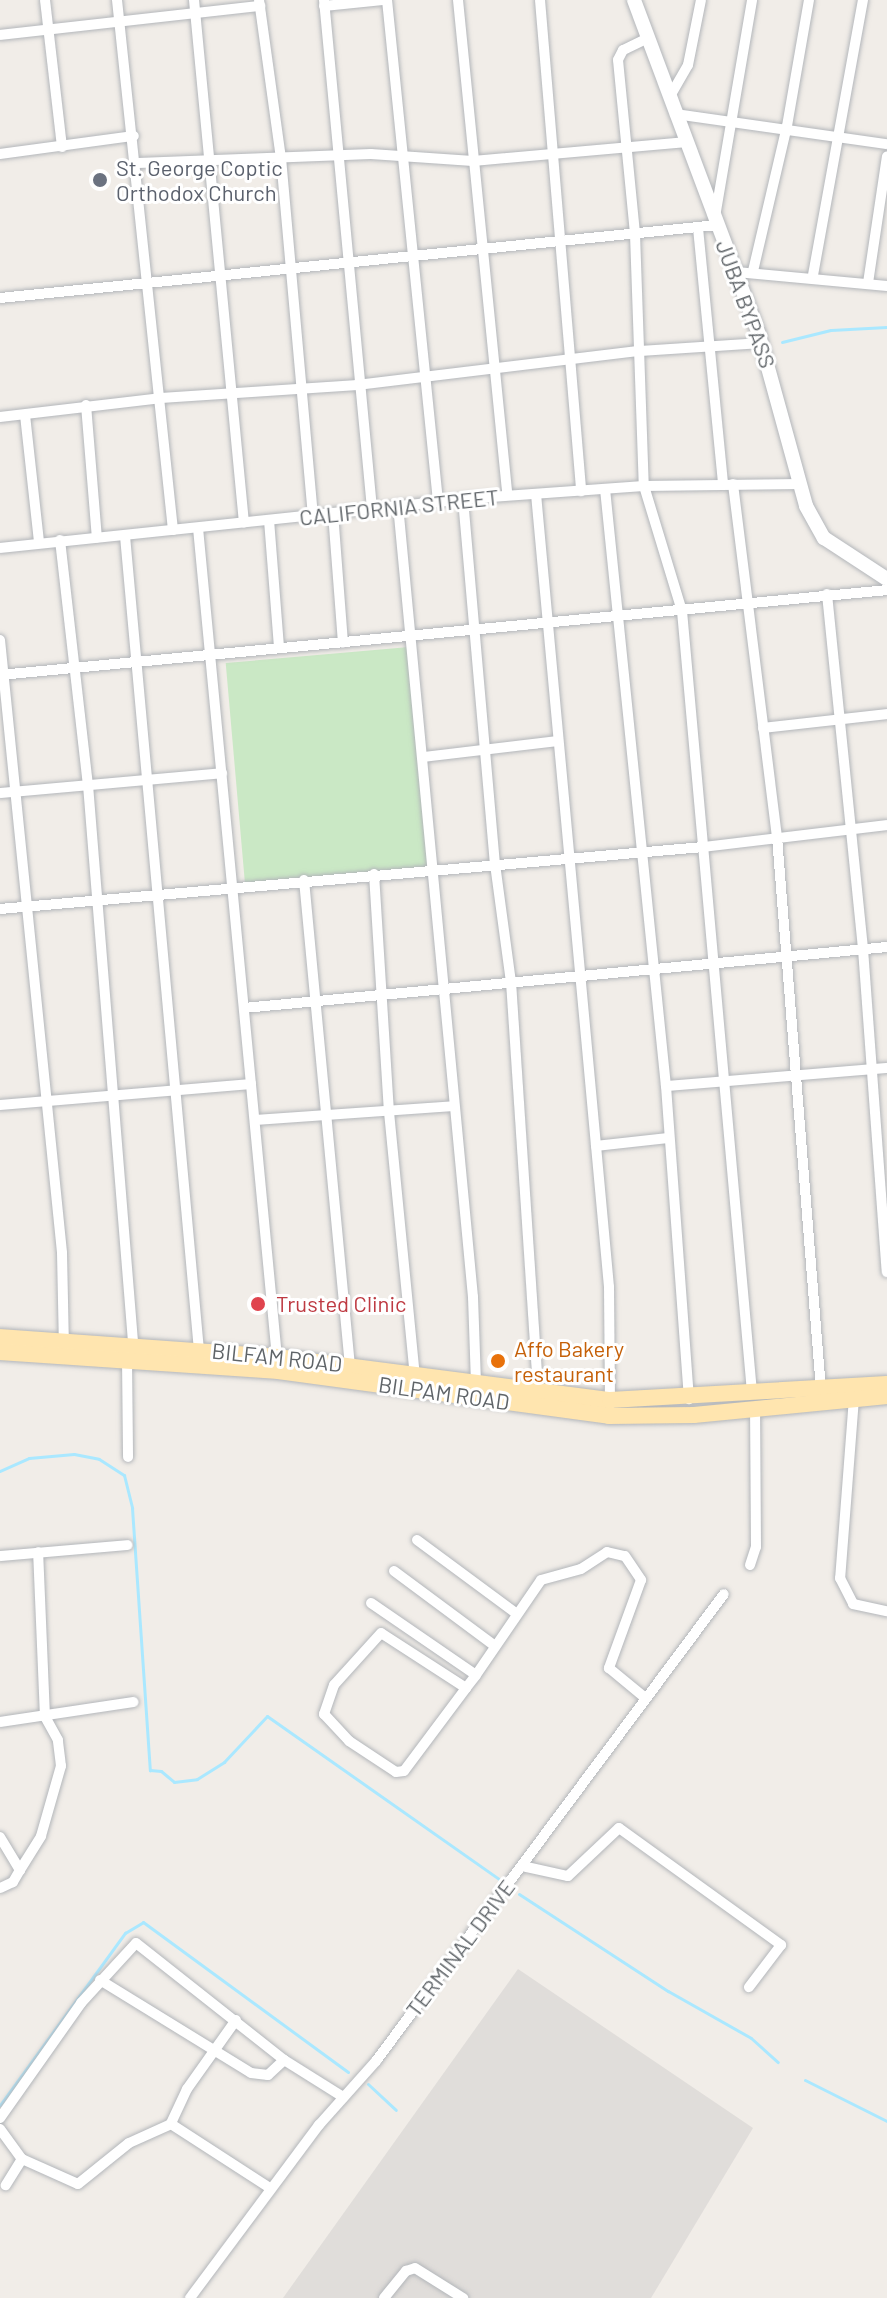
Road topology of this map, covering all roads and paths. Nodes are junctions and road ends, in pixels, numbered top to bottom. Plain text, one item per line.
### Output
1 (45, 0) edge
2 (117, 0) edge
3 (194, 0) edge
4 (385, 0) edge
5 (458, 0) edge
6 (540, 0) edge
7 (701, 0) edge
8 (752, 0) edge
9 (809, 0) edge
10 (863, 0) edge
11 (259, 3) edge
12 (324, 3) edge
13 (639, 5) edge
14 (196, 15) junction
15 (119, 21) junction
16 (47, 31) junction
17 (0, 35) edge
18 (648, 38) junction
19 (669, 98) junction
20 (675, 114) junction
21 (736, 120) junction
22 (787, 126) junction
23 (835, 135) junction
24 (134, 136) junction
25 (684, 142) junction
26 (887, 144) edge
27 (62, 147) junction
28 (627, 147) junction
29 (554, 153) junction
30 (0, 154) edge
31 (340, 155) junction
32 (887, 156) edge
33 (406, 157) junction
34 (281, 158) junction
35 (212, 160) junction
36 (473, 161) junction
37 (138, 163) junction
38 (716, 222) junction
39 (698, 228) junction
40 (635, 234) junction
41 (560, 242) junction
42 (483, 248) junction
43 (413, 256) junction
44 (348, 263) junction
45 (753, 271) junction
46 (736, 272) junction
47 (813, 275) junction
48 (868, 283) junction
49 (887, 286) edge
50 (0, 298) edge
51 (762, 343) junction
52 (710, 346) junction
53 (640, 351) junction
54 (570, 360) junction
55 (495, 371) junction
56 (426, 376) junction
57 (357, 385) junction
58 (300, 391) junction
59 (233, 395) junction
60 (162, 398) junction
61 (86, 405) junction
62 (25, 415) junction
63 (0, 417) edge
64 (728, 484) junction
65 (800, 484) junction
66 (644, 486) junction
67 (605, 489) junction
68 (581, 491) junction
69 (536, 494) junction
70 (507, 495) junction
71 (463, 499) junction
72 (438, 501) junction
73 (398, 505) junction
74 (372, 509) junction
75 (333, 513) junction
76 (313, 517) junction
77 (269, 520) junction
78 (244, 523) junction
79 (198, 528) junction
80 (173, 530) junction
81 (125, 536) junction
82 (97, 538) junction
83 (60, 540) junction
84 (39, 542) junction
85 (0, 548) edge
86 (887, 579) edge
87 (887, 590) edge
88 (827, 594) junction
89 (747, 605) junction
90 (682, 611) junction
91 (617, 615) junction
92 (545, 623) junction
93 (474, 629) junction
94 (413, 635) junction
95 (0, 640) edge
96 (343, 643) junction
97 (279, 648) junction
98 (210, 656) junction
99 (137, 661) junction
100 (73, 668) junction
101 (2, 675) edge
102 (887, 714) edge
103 (838, 718) junction
104 (763, 728) junction
105 (557, 741) junction
106 (485, 748) junction
107 (423, 757) junction
108 (222, 773) junction
109 (149, 779) junction
110 (88, 785) junction
111 (15, 791) junction
112 (0, 793) edge
113 (887, 825) edge
114 (848, 831) junction
115 (777, 837) junction
116 (703, 847) junction
117 (640, 849) junction
118 (569, 858) junction
119 (495, 864) junction
120 (434, 868) junction
121 (374, 874) junction
122 (304, 880) junction
123 (232, 887) junction
124 (160, 895) junction
125 (98, 900) junction
126 (26, 905) junction
127 (0, 909) edge
128 (887, 947) edge
129 (863, 949) junction
130 (784, 957) junction
131 (717, 962) junction
132 (653, 970) junction
133 (580, 974) junction
134 (511, 982) junction
135 (443, 986) junction
136 (384, 992) junction
137 (317, 1001) junction
138 (244, 1008) junction
139 (887, 1068) edge
140 (871, 1069) junction
141 (798, 1074) junction
142 (727, 1077) junction
143 (251, 1084) junction
144 (666, 1086) junction
145 (178, 1091) junction
146 (115, 1096) junction
147 (47, 1102) junction
148 (0, 1105) edge
149 (454, 1106) junction
150 (389, 1112) junction
151 (324, 1115) junction
152 (255, 1120) junction
153 (668, 1138) junction
154 (596, 1146) junction
155 (887, 1272) edge
156 (0, 1337) edge
157 (64, 1347) junction
158 (130, 1350) junction
159 (199, 1350) junction
160 (0, 1352) edge
161 (277, 1357) junction
162 (350, 1365) junction
163 (415, 1375) junction
164 (476, 1382) junction
165 (887, 1384) edge
166 (821, 1390) junction
167 (538, 1392) junction
168 (887, 1396) edge
169 (854, 1398) junction
170 (689, 1399) junction
171 (754, 1402) junction
172 (610, 1408) junction
173 (128, 1457) dead end
174 (417, 1540) dead end
175 (128, 1545) dead end
176 (38, 1552) junction
177 (0, 1556) edge
178 (750, 1565) dead end
179 (394, 1571) dead end
180 (724, 1594) dead end
181 (371, 1603) dead end
182 (887, 1611) edge
183 (517, 1614) junction
184 (495, 1646) junction
185 (476, 1675) junction
186 (466, 1688) junction
187 (644, 1697) junction
188 (134, 1702) dead end
189 (45, 1717) junction
190 (0, 1722) edge
191 (0, 1837) edge
192 (522, 1866) junction
193 (20, 1870) junction
194 (0, 1888) edge
195 (100, 1980) junction
196 (749, 1987) dead end
197 (236, 2020) junction
198 (216, 2048) junction
199 (284, 2060) junction
200 (343, 2097) junction
201 (0, 2118) edge
202 (171, 2124) junction
203 (0, 2129) edge
204 (22, 2159) junction
205 (6, 2185) dead end
206 (270, 2188) junction
207 (190, 2298) edge
208 (384, 2298) edge
209 (463, 2298) edge

1 - 16 street
2 - 15 street
3 - 14 street
4 - 12 street
4 - 33 street
5 - 36 street
6 - 29 street
7 - 19 street
8 - 21 street
9 - 22 street
10 - 23 street
11 - 14 street
11 - 34 street
12 - 31 street
13 - 18 main road, JUBA BYPASS
14 - 15 street
14 - 35 street
15 - 16 street
15 - 24 street
16 - 17 street
16 - 27 street
18 - 19 main road, JUBA BYPASS
18 - 28 street
19 - 20 main road, JUBA BYPASS
20 - 21 street
20 - 25 main road, JUBA BYPASS
21 - 22 street
21 - 38 street
22 - 23 street
22 - 45 street
23 - 26 street
23 - 47 street
24 - 27 street
24 - 37 street
25 - 28 street
25 - 38 main road, JUBA BYPASS
27 - 30 street
28 - 29 street
28 - 40 street
29 - 36 street
29 - 41 street
31 - 33 street
31 - 34 street
31 - 44 street
32 - 48 street
33 - 36 street
33 - 43 street
34 - 35 street
34 - 58 street
35 - 37 street
35 - 59 street
36 - 42 street
37 - 60 street
38 - 39 street
38 - 46 main road, JUBA BYPASS
39 - 40 street
39 - 52 street
40 - 41 street
40 - 53 street
41 - 42 street
41 - 54 street
42 - 43 street
42 - 55 street
43 - 44 street
43 - 56 street
44 - 50 street
44 - 57 street
45 - 46 street
45 - 47 street
46 - 51 main road, JUBA BYPASS
47 - 48 street
48 - 49 street
51 - 52 street
51 - 65 main road, JUBA BYPASS
52 - 53 street
52 - 64 street
53 - 54 street
53 - 66 street
54 - 55 street
54 - 68 street
55 - 56 street
55 - 70 street
56 - 57 street
56 - 72 street
57 - 58 street
57 - 74 street
58 - 59 street
58 - 76 street
59 - 60 street
59 - 78 street
60 - 61 street
60 - 80 street
61 - 62 street
61 - 82 street
62 - 63 street
62 - 84 street
64 - 65 street, CALIFORNIA STREET
64 - 66 street, CALIFORNIA STREET
64 - 89 street
65 - 86 main road, JUBA BYPASS
66 - 67 street, CALIFORNIA STREET
66 - 90 street
67 - 68 street, CALIFORNIA STREET
67 - 91 street
68 - 69 street, CALIFORNIA STREET
69 - 70 street, CALIFORNIA STREET
69 - 92 street
70 - 71 street, CALIFORNIA STREET
71 - 72 street, CALIFORNIA STREET
71 - 93 street
72 - 73 street, CALIFORNIA STREET
73 - 74 street, CALIFORNIA STREET
73 - 94 street
74 - 75 street, CALIFORNIA STREET
75 - 76 street, CALIFORNIA STREET
75 - 96 street
76 - 77 street, CALIFORNIA STREET
77 - 78 street, CALIFORNIA STREET
77 - 97 street
78 - 79 street, CALIFORNIA STREET
79 - 80 street, CALIFORNIA STREET
79 - 98 street
80 - 81 street, CALIFORNIA STREET
81 - 82 street, CALIFORNIA STREET
81 - 99 street
82 - 83 street, CALIFORNIA STREET
83 - 84 street, CALIFORNIA STREET
83 - 100 street
84 - 85 street, CALIFORNIA STREET
87 - 88 street
88 - 89 street
88 - 103 street
89 - 90 street
89 - 104 street
90 - 91 street
90 - 116 street
91 - 92 street
91 - 117 street
92 - 93 street
92 - 105 street
93 - 94 street
93 - 106 street
94 - 96 street
94 - 107 street
95 - 101 street
96 - 97 street
97 - 98 street
98 - 99 street
98 - 108 street
99 - 100 street
99 - 109 street
100 - 101 street
100 - 110 street
101 - 111 street
102 - 103 street
103 - 104 street
103 - 114 street
104 - 115 street
105 - 106 street
105 - 118 street
106 - 107 street
106 - 119 street
107 - 120 street
108 - 109 street
108 - 123 street
109 - 110 street
109 - 124 street
110 - 111 street
110 - 125 street
111 - 112 street
111 - 126 street
113 - 114 street
114 - 115 street
114 - 129 street
115 - 116 street
115 - 130 street
116 - 117 street
116 - 131 street
117 - 118 street
117 - 132 street
118 - 119 street
118 - 133 street
119 - 120 street
119 - 134 street
120 - 121 street
120 - 135 street
121 - 122 street
121 - 136 street
122 - 123 street
122 - 137 street
123 - 124 street
123 - 138 street
124 - 125 street
124 - 145 street
125 - 126 street
125 - 146 street
126 - 127 street
126 - 147 street
128 - 129 street
129 - 130 street
129 - 140 street
130 - 131 street
130 - 141 street
131 - 132 street
131 - 142 street
132 - 133 street
132 - 144 street
133 - 134 street
133 - 154 street
134 - 135 street
134 - 167 street
135 - 136 street
135 - 149 street
136 - 137 street
136 - 150 street
137 - 138 street
137 - 151 street
138 - 143 street
139 - 140 street
140 - 141 street
140 - 155 street
141 - 142 street
141 - 166 street
142 - 144 street
142 - 171 street
143 - 145 street
143 - 152 street
144 - 153 street
145 - 146 street
145 - 159 street
146 - 147 street
146 - 158 street
147 - 148 street
147 - 157 street
149 - 150 street
149 - 164 street
150 - 151 street
150 - 163 street
151 - 152 street
151 - 162 street
152 - 161 street
153 - 154 street
153 - 170 street
154 - 172 street
156 - 157 main road
157 - 158 main road, BILPAM ROAD
157 - 160 main road, BILPAM ROAD
158 - 159 main road, BILFAM ROAD
158 - 172 main road, BILPAM ROAD
158 - 173 street
159 - 161 main road, BILFAM ROAD
161 - 162 main road, BILFAM ROAD
162 - 163 main road, BILFAM ROAD
163 - 164 main road, BILFAM ROAD
164 - 167 main road, BILFAM ROAD
165 - 166 main road, BILFAM ROAD
166 - 171 main road, BILFAM ROAD
167 - 172 main road, BILFAM ROAD
168 - 169 main road, BILPAM ROAD
169 - 171 main road, BILPAM ROAD
169 - 182 street
170 - 171 main road, BILFAM ROAD
170 - 172 main road, BILFAM ROAD
171 - 172 main road, BILPAM ROAD
171 - 178 street
174 - 183 street
175 - 176 street
176 - 177 street
176 - 189 street
179 - 184 street
180 - 187 street, TERMINAL DRIVE
181 - 185 street
183 - 184 street
183 - 187 street
184 - 185 street
185 - 186 street
186 - 186 street
187 - 192 street, TERMINAL DRIVE
188 - 189 street
189 - 190 street
189 - 193 street
191 - 193 street
192 - 196 street
192 - 200 street, TERMINAL DRIVE
193 - 194 street
195 - 197 street
195 - 198 street
195 - 201 street
197 - 198 street
197 - 199 street
198 - 199 street
198 - 202 street
199 - 200 street
200 - 206 street, TERMINAL DRIVE
202 - 204 street
202 - 206 street
203 - 204 street
204 - 205 street
206 - 207 street, TERMINAL DRIVE
208 - 209 street

